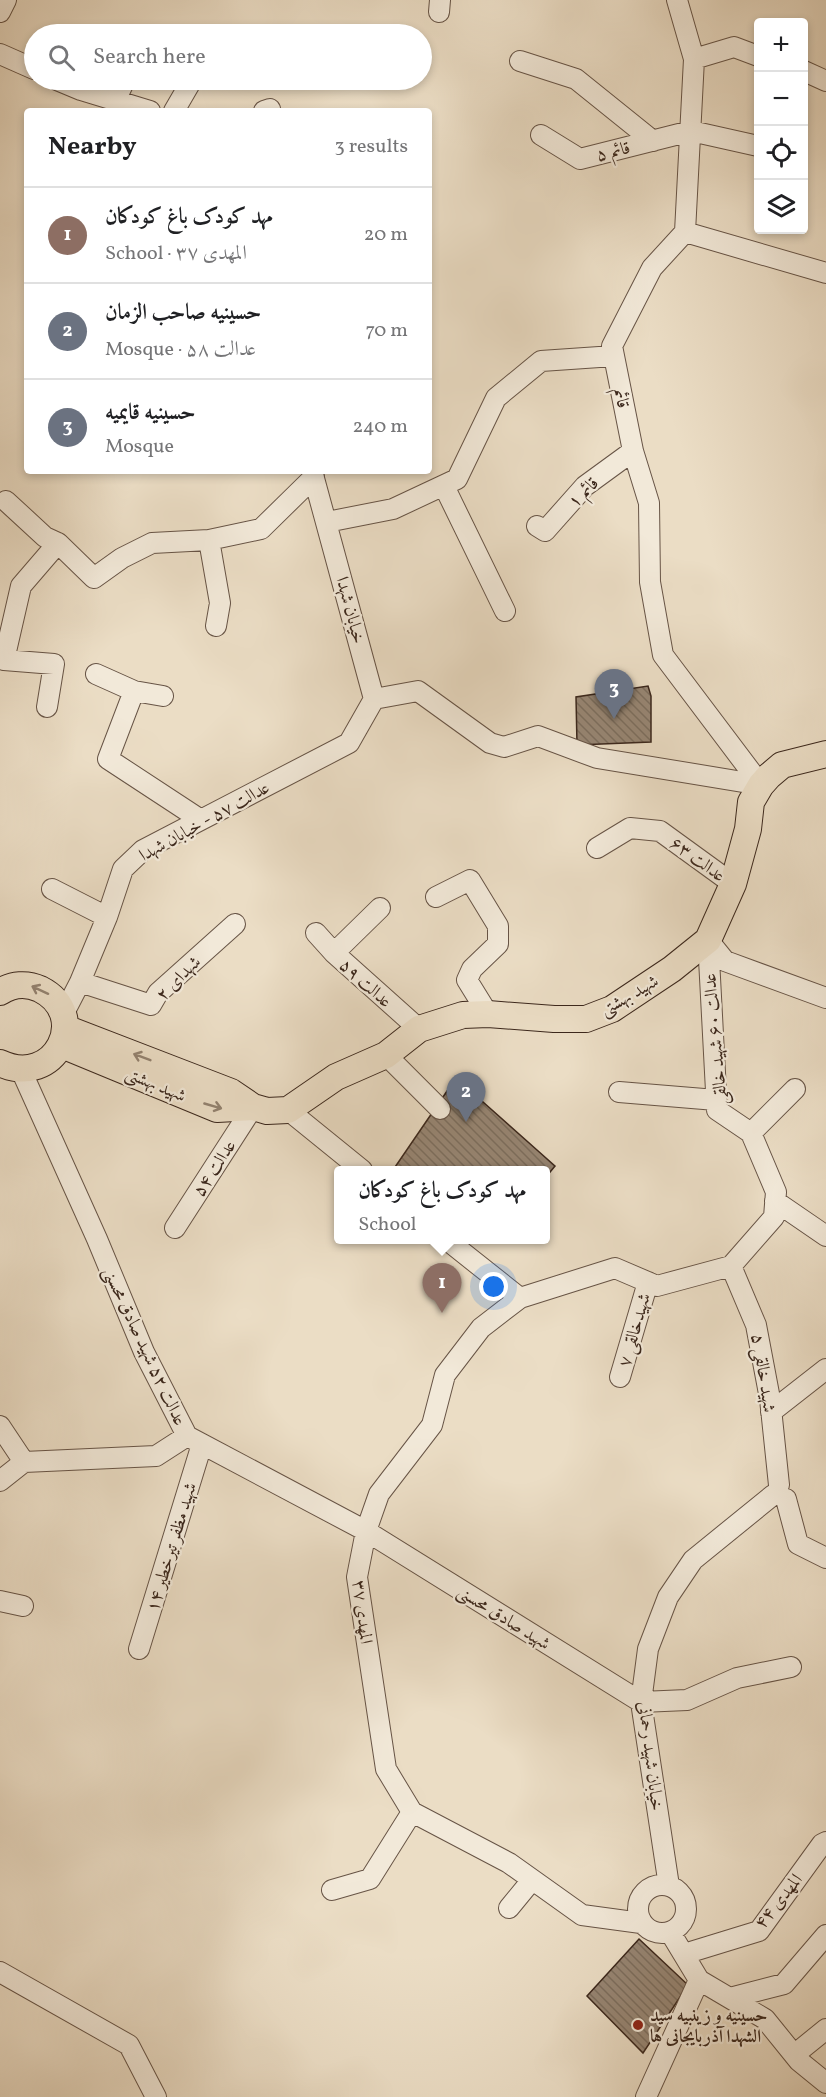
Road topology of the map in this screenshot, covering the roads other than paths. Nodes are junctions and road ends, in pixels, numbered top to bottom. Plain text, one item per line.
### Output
1 (6, 0) edge
2 (677, 0) edge
3 (0, 12) edge
4 (0, 54) edge
5 (754, 54) edge
6 (694, 59) junction
7 (520, 61) dead end
8 (24, 65) edge
9 (806, 72) edge
10 (826, 81) edge
11 (81, 90) edge
12 (120, 90) edge
13 (186, 90) edge
14 (115, 100) junction
15 (140, 108) edge
16 (176, 108) edge
17 (691, 131) junction
18 (541, 135) dead end
19 (653, 141) junction
20 (754, 145) edge
21 (685, 232) junction
22 (826, 273) edge
23 (614, 356) junction
24 (633, 451) junction
25 (313, 474) edge
26 (444, 486) junction
27 (6, 501) dead end
28 (327, 522) junction
29 (537, 526) dead end
30 (209, 540) junction
31 (58, 543) junction
32 (505, 611) dead end
33 (216, 626) dead end
34 (2, 660) edge
35 (96, 674) dead end
36 (134, 691) junction
37 (163, 696) dead end
38 (374, 699) junction
39 (47, 707) dead end
40 (826, 754) edge
41 (760, 785) junction
42 (201, 820) junction
43 (597, 848) dead end
44 (733, 884) junction
45 (52, 889) dead end
46 (436, 897) dead end
47 (380, 908) dead end
48 (107, 917) junction
49 (235, 924) dead end
50 (316, 933) dead end
51 (708, 940) junction
52 (333, 953) junction
53 (80, 982) junction
54 (2, 988) edge
55 (826, 998) edge
56 (488, 1014) junction
57 (63, 1029) junction
58 (419, 1029) junction
59 (386, 1055) junction
60 (11, 1067) edge
61 (795, 1089) dead end
62 (619, 1092) dead end
63 (716, 1100) junction
64 (253, 1107) junction
65 (440, 1109) dead end
66 (288, 1110) junction
67 (751, 1133) junction
68 (357, 1166) edge
69 (775, 1201) junction
70 (175, 1228) dead end
71 (826, 1236) edge
72 (453, 1244) edge
73 (731, 1266) junction
74 (648, 1282) junction
75 (520, 1298) junction
76 (826, 1369) edge
77 (620, 1377) dead end
78 (771, 1412) junction
79 (0, 1426) edge
80 (194, 1440) junction
81 (24, 1462) junction
82 (0, 1481) edge
83 (779, 1493) junction
84 (366, 1531) junction
85 (826, 1558) edge
86 (0, 1601) edge
87 (23, 1606) dead end
88 (139, 1649) dead end
89 (791, 1667) dead end
90 (641, 1702) junction
91 (412, 1812) junction
92 (826, 1842) edge
93 (532, 1880) junction
94 (669, 1886) junction
95 (332, 1890) dead end
96 (509, 1908) dead end
97 (641, 1923) junction
98 (670, 1932) junction
99 (826, 1935) edge
100 (684, 1954) junction
101 (0, 1972) edge
102 (699, 1980) junction
103 (730, 1998) junction
104 (826, 2029) edge
105 (794, 2055) junction
106 (826, 2083) edge
107 (156, 2097) edge
108 (646, 2097) edge

1 - 3 street
2 - 6 street
4 - 8 street
5 - 6 street
6 - 17 street
7 - 19 street
9 - 10 street
11 - 14 street
12 - 14 street
13 - 16 street
14 - 15 street
17 - 19 street, قائم ۵
17 - 20 street
17 - 21 street
18 - 19 street, قائم ۵
21 - 22 street
21 - 23 street, قائم
23 - 24 street, قائم
23 - 26 street
24 - 29 street, قائم ۱
24 - 41 street, قائم
25 - 28 street, خیابان شهدا
25 - 30 street
26 - 28 street
26 - 32 street
27 - 31 street
28 - 38 street, خیابان شهدا
30 - 31 street
30 - 33 street
31 - 34 street
34 - 39 street
35 - 36 street
36 - 37 street
36 - 42 street
38 - 41 street
38 - 42 street, عدالت ۵۷ - خیابان شهدا
40 - 41 main road, شهید بهشتی
41 - 44 main road, شهید بهشتی
42 - 48 street, عدالت ۵۷ - خیابان شهدا
43 - 44 street, عدالت ۶۳
44 - 51 main road, شهید بهشتی
45 - 48 street
46 - 56 street
47 - 52 street
48 - 53 street, عدالت ۵۷ - خیابان شهدا
49 - 53 street, شهدای ۲
50 - 52 street, عدالت ۵۹
51 - 55 street
51 - 56 main road, شهید بهشتی
51 - 63 street, عدالت ۶۰ شهید خالقی
52 - 58 street, عدالت ۵۹
53 - 57 street, عدالت ۵۷ - خیابان شهدا
57 -> 54 main road
56 - 58 main road, شهید بهشتی
57 - 60 main road
57 - 64 main road, شهید بهشتی
58 - 59 main road, شهید بهشتی
59 - 65 street
59 - 66 main road, شهید بهشتی
60 - 80 street, عدالت ۵۲ شهید صادق محسنی
61 - 67 street
62 - 63 street
63 - 67 street, عدالت ۶۰ شهید خالقی
64 - 66 main road, شهید بهشتی
64 - 70 street, عدالت ۵۴
66 - 68 street
67 - 69 street
69 - 71 street
69 - 73 street
72 - 75 street
73 - 74 street
73 - 78 street, شهید خالقی ۵
74 - 75 street, المهدی ۳۷
74 - 77 street, شهیدخالقی ۷
75 - 84 street, المهدی ۳۷
76 - 78 street
78 - 83 street, شهید خالقی ۵
79 - 81 street
80 - 81 street
80 - 84 street, عدالت ۵۲ شهید صادق محسنی
80 - 88 street, شهید مظفر تیرخطیر ۱۴
81 - 82 street
83 - 85 street, شهید خالقی ۵
83 - 90 street, خیابان شهید رحمانی
84 - 90 street, شهید صادق محسنی
84 - 91 street, المهدی ۳۷
86 - 87 street
89 - 90 street
90 - 94 street, خیابان شهید رحمانی
91 - 93 street
91 - 95 street
92 - 100 street, المهدی ۴۴
93 - 96 street
93 - 97 street
94 - 97 street
94 - 98 street
97 - 98 street
98 - 100 street
99 - 103 street
100 - 102 street
101 - 107 street
102 - 103 street
102 - 108 street
103 - 105 street
104 - 105 street
105 - 106 street

